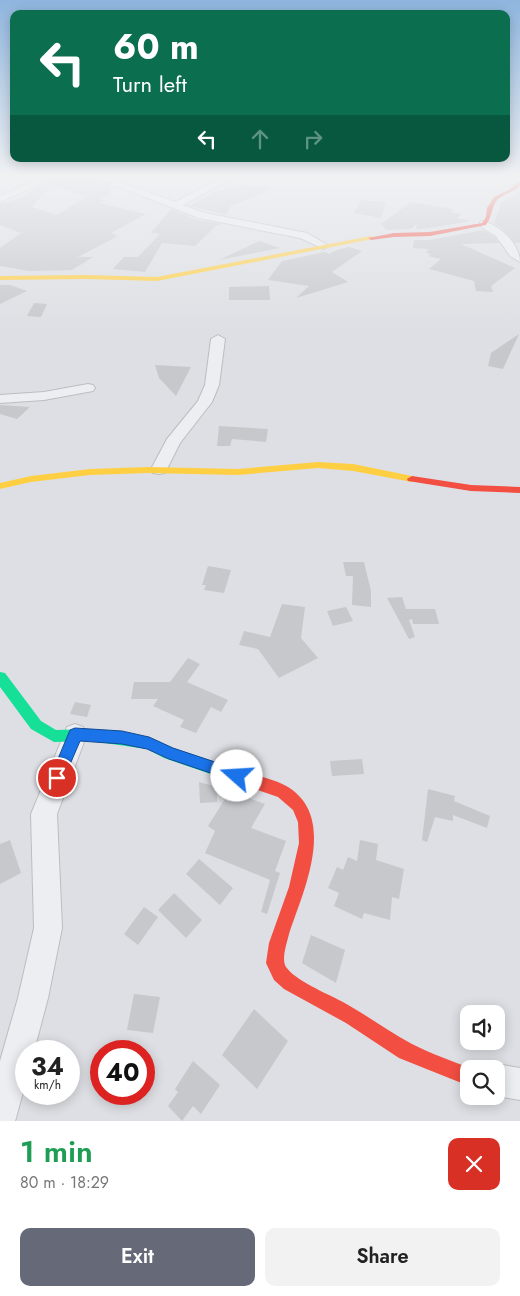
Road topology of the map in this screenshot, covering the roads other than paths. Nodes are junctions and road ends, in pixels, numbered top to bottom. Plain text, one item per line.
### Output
1 (262, 227) edge
2 (473, 227) edge
3 (489, 227) edge
4 (324, 246) junction
5 (520, 259) edge
6 (0, 278) edge
7 (218, 339) dead end
8 (88, 388) dead end
9 (0, 400) edge
10 (160, 469) junction
11 (0, 486) edge
12 (520, 490) edge
13 (0, 677) edge
14 (75, 734) junction
15 (460, 1072) edge
16 (505, 1082) edge
17 (520, 1084) edge
18 (0, 1118) edge

1 - 4 street
2 - 4 street
3 - 5 street
4 - 6 street
7 - 10 street
8 - 9 street
10 - 11 street
10 - 12 street
13 - 14 street
14 - 15 street
14 - 18 street
16 - 17 street

